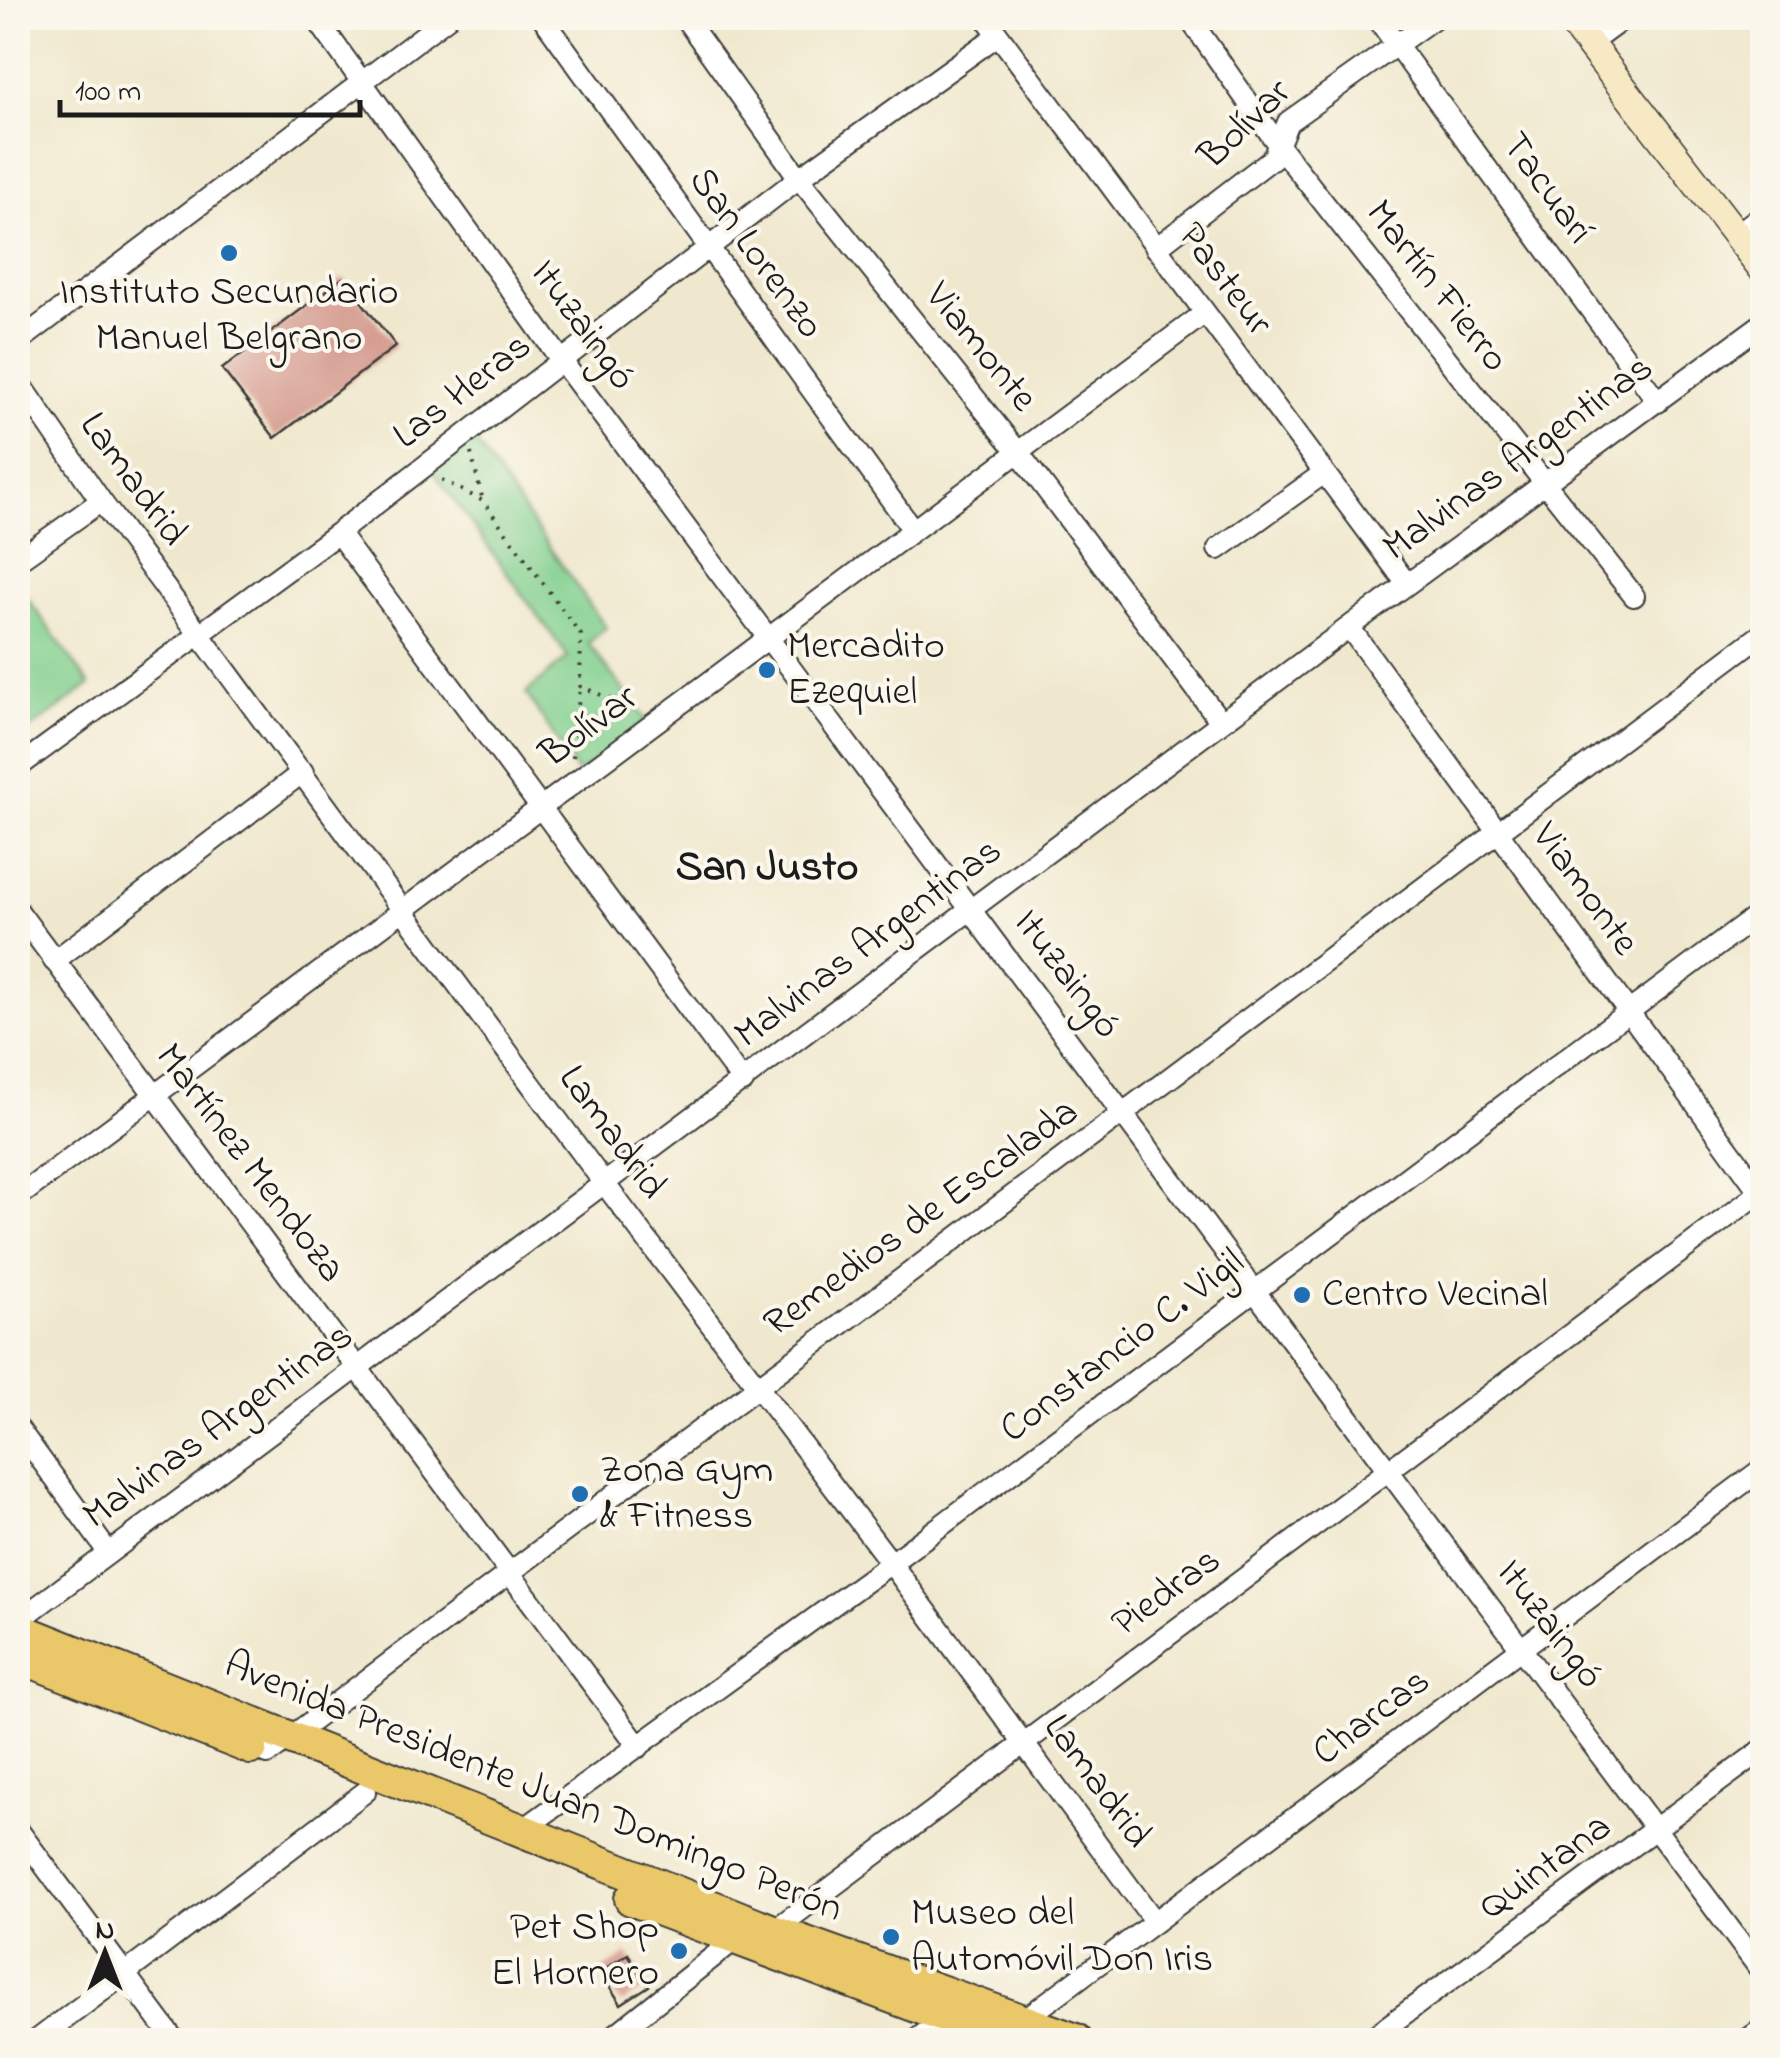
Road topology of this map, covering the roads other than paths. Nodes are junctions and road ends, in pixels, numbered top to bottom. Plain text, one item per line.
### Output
1 (316, 18) edge
2 (447, 18) edge
3 (543, 18) edge
4 (685, 18) edge
5 (1189, 18) edge
6 (1378, 18) edge
7 (1434, 18) edge
8 (1569, 18) edge
9 (1624, 18) edge
10 (992, 26) edge
11 (1590, 43) junction
12 (1398, 46) junction
13 (364, 81) junction
14 (1279, 146) junction
15 (798, 178) junction
16 (1762, 215) edge
17 (1737, 234) junction
18 (1156, 248) junction
19 (708, 250) junction
20 (1762, 268) edge
21 (1205, 313) junction
22 (1762, 324) edge
23 (18, 342) edge
24 (561, 360) junction
25 (18, 380) edge
26 (1658, 402) junction
27 (1018, 452) junction
28 (1324, 473) junction
29 (1546, 482) junction
30 (100, 501) junction
31 (914, 530) junction
32 (338, 534) junction
33 (1218, 550) dead end
34 (18, 560) edge
35 (1407, 584) junction
36 (1634, 596) dead end
37 (1349, 626) junction
38 (200, 632) junction
39 (1762, 634) edge
40 (770, 636) junction
41 (1221, 722) junction
42 (18, 767) edge
43 (303, 772) junction
44 (541, 808) junction
45 (1500, 834) junction
46 (974, 909) junction
47 (405, 910) junction
48 (18, 911) edge
49 (1762, 912) edge
50 (54, 961) junction
51 (1631, 1014) junction
52 (742, 1082) junction
53 (155, 1096) junction
54 (1125, 1113) junction
55 (604, 1184) junction
56 (1762, 1193) edge
57 (18, 1197) edge
58 (1257, 1291) junction
59 (357, 1369) junction
60 (754, 1386) junction
61 (18, 1428) edge
62 (1762, 1469) edge
63 (1392, 1472) junction
64 (108, 1552) junction
65 (892, 1562) junction
66 (512, 1572) junction
67 (18, 1620) edge
68 (18, 1629) edge
69 (1523, 1649) junction
70 (18, 1656) edge
71 (1024, 1742) junction
72 (278, 1746) junction
73 (639, 1747) junction
74 (1762, 1750) edge
75 (365, 1792) junction
76 (18, 1830) edge
77 (1657, 1830) junction
78 (521, 1831) junction
79 (1155, 1922) junction
80 (773, 1931) junction
81 (733, 1940) junction
82 (1762, 1972) edge
83 (125, 1976) junction
84 (946, 2018) junction
85 (1762, 2029) edge
86 (1015, 2031) edge
87 (613, 2039) edge
88 (38, 2040) edge
89 (174, 2040) edge
90 (916, 2040) edge
91 (1076, 2040) edge
92 (1370, 2040) edge
93 (1747, 2040) edge

1 - 13 street, Ituzaingó
2 - 13 street
3 - 19 street, San Lorenzo
4 - 15 street, Viamonte
5 - 14 street, Martín Fierro
6 - 12 street, Tacuarí
7 - 12 street, Bolívar
8 - 11 main road
9 - 11 street
10 - 15 street, Las Heras
10 - 18 street, Pasteur
11 - 17 main road
12 - 14 street, Bolívar
12 - 26 street, Tacuarí
13 - 23 street
13 - 24 street, Ituzaingó
14 - 18 street, Bolívar
14 - 29 street, Martín Fierro
15 - 19 street, Las Heras
15 - 27 street, Viamonte
16 - 17 street
17 - 20 main road
18 - 21 street, Pasteur
19 - 24 street, Las Heras
19 - 31 street, San Lorenzo
21 - 27 street, Bolívar
21 - 28 street, Pasteur
22 - 26 street, Malvinas Argentinas
24 - 32 street, Las Heras
24 - 40 street, Ituzaingó
25 - 30 street, Lamadrid
26 - 29 street, Malvinas Argentinas
27 - 31 street, Bolívar
27 - 41 street, Viamonte
28 - 33 street
28 - 35 street, Pasteur
29 - 35 street, Malvinas Argentinas
29 - 36 street, Martín Fierro
30 - 34 street
30 - 38 street, Lamadrid
31 - 40 street, Bolívar
32 - 38 street, Las Heras
32 - 44 street
35 - 37 street, Malvinas Argentinas
37 - 41 street, Malvinas Argentinas
37 - 45 street, Viamonte
38 - 42 street, Las Heras
38 - 43 street, Lamadrid
39 - 45 street, Remedios de Escalada
40 - 44 street, Bolívar
40 - 46 street, Ituzaingó
41 - 46 street, Malvinas Argentinas
43 - 47 street, Lamadrid
43 - 50 street
44 - 47 street, Bolívar
44 - 52 street
45 - 51 street, Viamonte
45 - 54 street, Remedios de Escalada
46 - 52 street, Malvinas Argentinas
46 - 54 street, Ituzaingó
47 - 53 street, Bolívar
47 - 55 street, Lamadrid
48 - 50 street, Martínez Mendoza
49 - 51 street, Constancio C. Vigil
50 - 53 street, Martínez Mendoza
51 - 56 street, Viamonte
51 - 58 street, Constancio C. Vigil
52 - 55 street, Malvinas Argentinas
53 - 57 street, Bolívar
53 - 59 street, Martínez Mendoza
54 - 58 street, Ituzaingó
54 - 60 street, Remedios de Escalada
55 - 59 street, Malvinas Argentinas
55 - 60 street, Lamadrid
56 - 63 street, Piedras
58 - 63 street, Ituzaingó
58 - 65 street, Constancio C. Vigil
59 - 64 street, Malvinas Argentinas
59 - 66 street, Martínez Mendoza
60 - 65 street, Lamadrid
60 - 66 street, Remedios de Escalada
61 - 64 street
62 - 69 street, Charcas
63 - 69 street, Ituzaingó
63 - 71 street, Piedras
64 - 67 street, Malvinas Argentinas
65 - 71 street, Lamadrid
65 - 73 street, Constancio C. Vigil
66 - 72 street, Remedios de Escalada
66 - 73 street, Martínez Mendoza
68 - 72 main road, Avenida Presidente Juan Domingo Perón
69 - 77 street, Ituzaingó
69 - 79 street, Charcas
70 - 72 main road, Avenida Presidente Juan Domingo Perón
71 - 79 street, Lamadrid
71 - 80 street, Piedras
72 - 75 main road, Avenida Presidente Juan Domingo Perón
72 - 78 main road, Avenida Presidente Juan Domingo Perón
73 - 78 street, Constancio C. Vigil
74 - 77 street, Quintana
75 - 81 main road, Avenida Presidente Juan Domingo Perón
75 - 83 street
76 - 83 street
77 - 82 street, Ituzaingó
77 - 92 street, Quintana
78 - 80 main road, Avenida Presidente Juan Domingo Perón
79 - 86 street, Charcas
80 - 81 street, Piedras
80 - 86 main road, Avenida Presidente Juan Domingo Perón
81 - 84 main road, Avenida Presidente Juan Domingo Perón
81 - 87 street, Piedras
83 - 88 street
83 - 89 street
84 - 86 main road, Avenida Presidente Juan Domingo Perón
84 - 90 street
85 - 93 street
86 - 91 main road, Avenida Presidente Juan Domingo Perón

